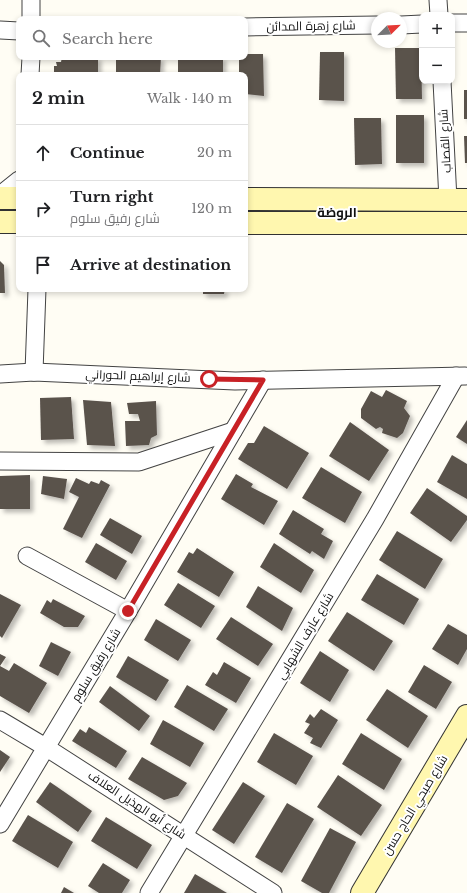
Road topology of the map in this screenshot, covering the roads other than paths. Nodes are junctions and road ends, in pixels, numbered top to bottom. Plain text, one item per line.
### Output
1 (31, 0) edge
2 (438, 0) edge
3 (439, 12) edge
4 (32, 16) edge
5 (467, 23) edge
6 (419, 24) edge
7 (455, 24) edge
8 (371, 25) edge
9 (407, 25) edge
10 (248, 27) edge
11 (0, 30) edge
12 (16, 31) edge
13 (31, 60) edge
14 (30, 72) edge
15 (442, 84) edge
16 (16, 183) edge
17 (0, 197) edge
18 (16, 198) edge
19 (248, 199) edge
20 (457, 200) edge
21 (0, 222) edge
22 (16, 222) edge
23 (248, 223) edge
24 (467, 223) edge
25 (37, 292) edge
26 (34, 372) junction
27 (0, 374) edge
28 (462, 376) edge
29 (263, 380) junction
30 (233, 431) junction
31 (0, 461) edge
32 (27, 556) dead end
33 (128, 611) junction
34 (467, 716) edge
35 (0, 720) edge
36 (46, 748) junction
37 (0, 824) edge
38 (185, 836) junction
39 (149, 893) edge
40 (272, 893) edge
41 (362, 893) edge

1 - 4 street
2 - 3 street
5 - 7 street
6 - 9 street
8 - 10 street, شارع زهرة المدائن
11 - 12 street
13 - 14 street
15 - 20 street, شارع القصاب
16 - 17 street
17 - 18 main road
19 - 20 main road
21 - 22 main road
23 - 24 main road
25 - 26 street
26 - 27 street, شارع إبراهيم الحوراني
26 - 29 street, شارع إبراهيم الحوراني
28 - 29 street, شارع إبراهيم الحوراني
28 - 38 street, شارع عارف الشهابي
29 - 30 street, شارع رفيق سلوم
30 - 31 street
30 - 33 street, شارع رفيق سلوم
32 - 33 street
33 - 36 street, شارع رفيق سلوم
34 - 41 main road, شارع صبحي الحاج حسن
35 - 36 street, شارع أبو الهذيل العلاف
36 - 37 street, شارع رفيق سلوم
36 - 38 street, شارع أبو الهذيل العلاف
38 - 39 street, شارع عارف الشهابي
38 - 40 street, شارع أبو الهذيل العلاف

